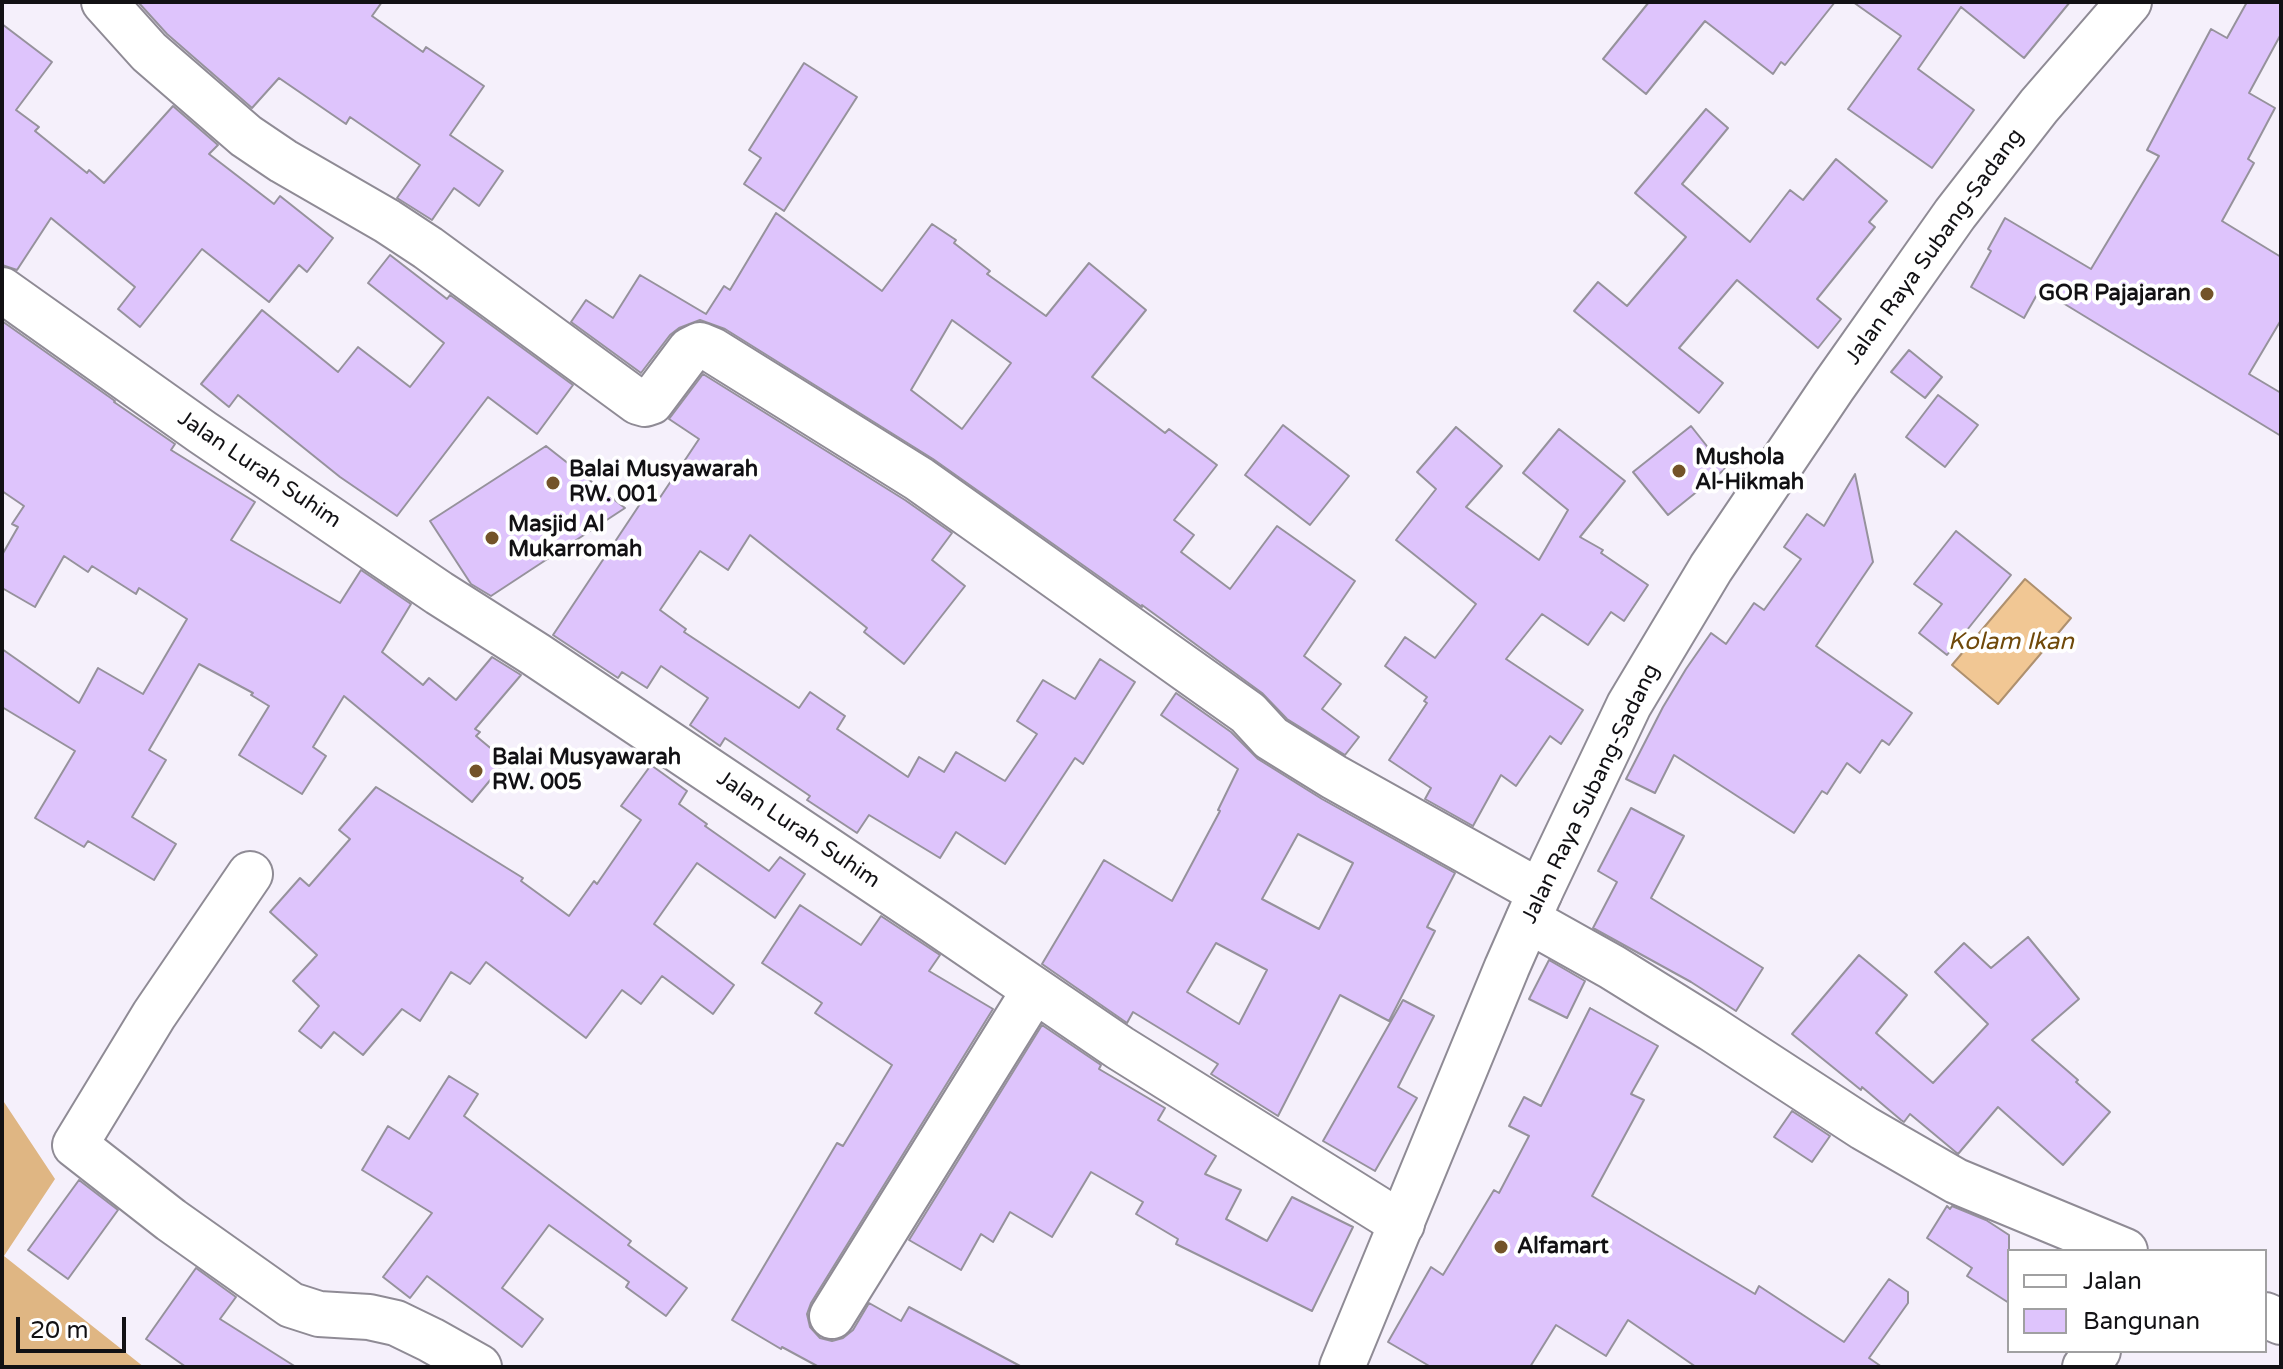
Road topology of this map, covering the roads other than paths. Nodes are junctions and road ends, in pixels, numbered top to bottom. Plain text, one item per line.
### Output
1 (104, 2) edge
2 (2129, 2) edge
3 (2, 290) edge
4 (250, 874) dead end
5 (1534, 906) junction
6 (1034, 991) junction
7 (1402, 1224) junction
8 (2120, 1249) edge
9 (832, 1316) dead end
10 (479, 1367) edge
11 (1342, 1367) edge

1 - 5 street
2 - 5 street, Jalan Raya Subang-Sadang
3 - 6 street, Jalan Lurah Suhim
4 - 10 street
5 - 7 street, Jalan Raya Subang-Sadang
5 - 8 street
6 - 7 street, Jalan Lurah Suhim
6 - 9 street
7 - 11 street, Jalan Raya Subang-Sadang

